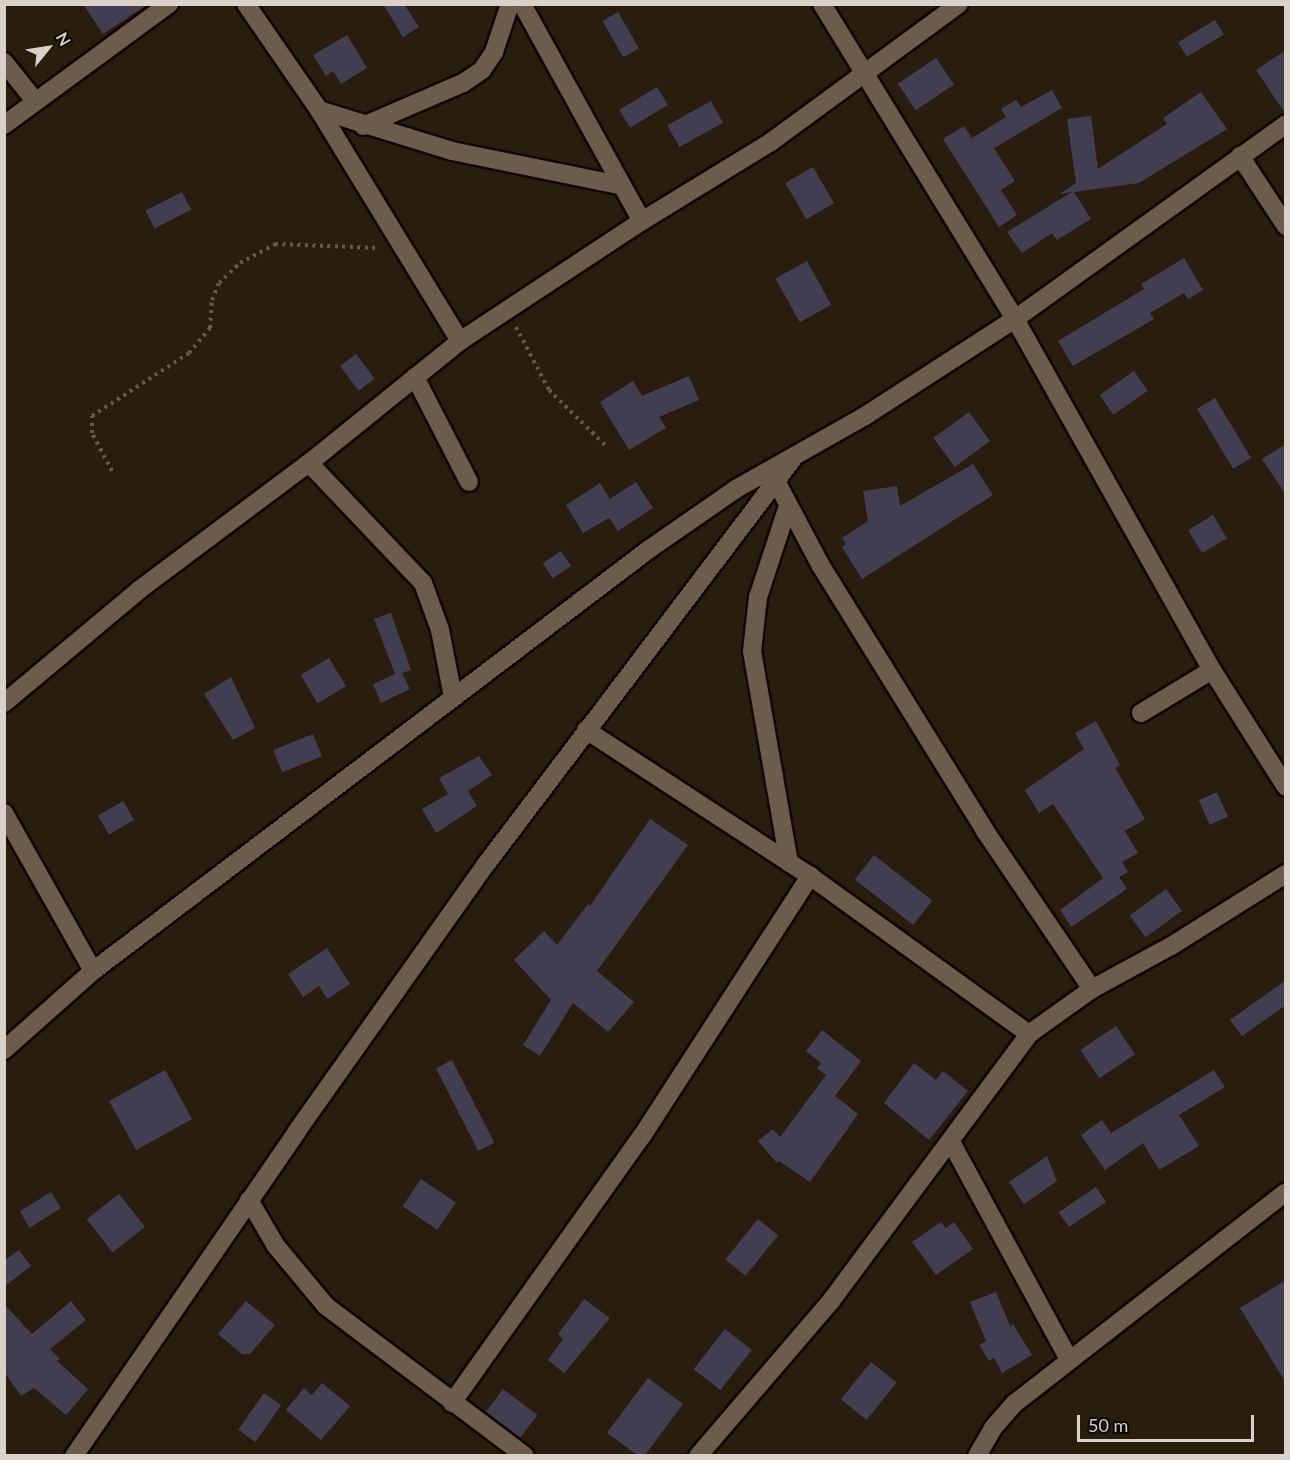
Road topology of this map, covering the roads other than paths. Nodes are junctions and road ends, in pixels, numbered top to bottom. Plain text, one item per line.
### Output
1 (169, 4) edge
2 (246, 4) edge
3 (510, 4) edge
4 (522, 4) edge
5 (822, 4) edge
6 (959, 4) edge
7 (4, 62) edge
8 (864, 72) junction
9 (34, 101) junction
10 (319, 110) junction
11 (1286, 124) edge
12 (4, 125) edge
13 (363, 126) junction
14 (1240, 156) junction
15 (619, 185) junction
16 (642, 221) junction
17 (1286, 226) edge
18 (1015, 319) junction
19 (460, 341) junction
20 (415, 377) junction
21 (795, 455) junction
22 (309, 463) junction
23 (470, 482) dead end
24 (777, 483) junction
25 (788, 506) junction
26 (1212, 670) junction
27 (453, 697) junction
28 (4, 703) edge
29 (1141, 714) dead end
30 (586, 730) junction
31 (1286, 787) edge
32 (4, 813) edge
33 (789, 863) junction
34 (1286, 874) edge
35 (810, 876) junction
36 (93, 971) junction
37 (1092, 989) junction
38 (1029, 1034) junction
39 (4, 1050) edge
40 (951, 1142) junction
41 (1286, 1192) edge
42 (249, 1200) junction
43 (1069, 1359) junction
44 (452, 1403) junction
45 (78, 1454) edge
46 (525, 1455) edge
47 (698, 1455) edge
48 (977, 1455) edge

1 - 9 street
2 - 10 street
3 - 13 street
4 - 15 street
5 - 8 street
6 - 8 street
7 - 9 street
8 - 16 street
8 - 18 street
9 - 12 street
10 - 13 street
10 - 19 street
11 - 14 street
13 - 15 street
14 - 17 street
14 - 18 street
15 - 16 street
16 - 19 street
18 - 21 street
18 - 26 street
19 - 20 street
20 - 22 street
20 - 23 street
21 - 24 street
21 - 27 street
22 - 27 street
22 - 28 street
24 - 25 street
24 - 30 street
25 - 33 street
25 - 37 street
26 - 29 street
26 - 31 street
27 - 36 street
30 - 33 street
30 - 42 street
32 - 36 street
33 - 35 street
34 - 37 street
35 - 38 street
35 - 44 street
36 - 39 street
37 - 38 street
38 - 40 street
40 - 43 street
40 - 47 street
41 - 43 street
42 - 44 street
42 - 45 street
43 - 48 street
44 - 46 street

